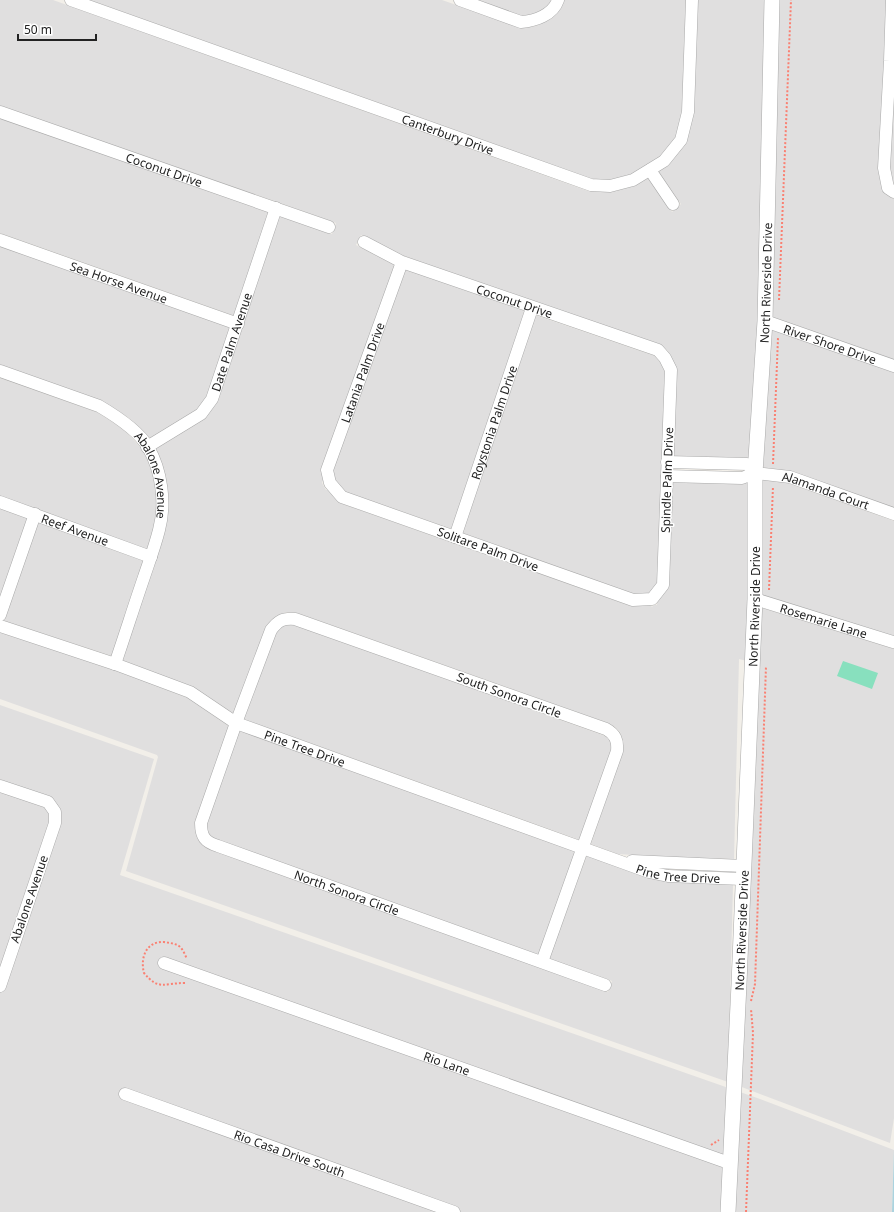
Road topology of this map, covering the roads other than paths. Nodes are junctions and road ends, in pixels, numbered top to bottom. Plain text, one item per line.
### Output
1 (71, 0) edge
2 (460, 0) edge
3 (558, 0) edge
4 (692, 0) edge
5 (772, 0) edge
6 (892, 0) edge
7 (892, 61) edge
8 (0, 112) edge
9 (650, 170) junction
10 (894, 192) edge
11 (673, 204) dead end
12 (276, 208) junction
13 (329, 227) dead end
14 (0, 240) edge
15 (364, 242) dead end
16 (402, 262) junction
17 (532, 308) junction
18 (765, 321) junction
19 (238, 324) junction
20 (665, 358) joint
21 (894, 366) edge
22 (0, 371) edge
23 (148, 447) junction
24 (667, 462) junction
25 (755, 473) junction
26 (666, 476) junction
27 (330, 483) joint
28 (0, 502) edge
29 (35, 514) junction
30 (894, 514) edge
31 (455, 537) junction
32 (151, 557) junction
33 (652, 599) joint
34 (755, 599) junction
35 (0, 615) edge
36 (0, 626) edge
37 (893, 642) edge
38 (115, 664) junction
39 (236, 723) junction
40 (0, 786) edge
41 (584, 848) junction
42 (743, 872) junction
43 (542, 962) junction
44 (164, 963) dead end
45 (605, 985) dead end
46 (0, 986) edge
47 (125, 1094) dead end
48 (729, 1163) junction
49 (454, 1212) edge
50 (728, 1212) edge

1 - 9 street, Canterbury Drive
2 - 3 street
4 - 9 street, Canterbury Drive
5 - 18 street, North Riverside Drive
6 - 7 street
7 - 10 street
8 - 12 street, Coconut Drive
9 - 11 street
12 - 13 street, Coconut Drive
12 - 19 street, Date Palm Avenue
14 - 19 street, Sea Horse Avenue
15 - 16 street, Coconut Drive
16 - 17 street, Coconut Drive
16 - 27 street, Latania Palm Drive
17 - 20 street, Coconut Drive
17 - 31 street, Roystonia Palm Drive
18 - 21 street, River Shore Drive
18 - 25 street, North Riverside Drive
19 - 23 street, Date Palm Avenue
20 - 24 street, Spindle Palm Drive
22 - 23 street, Abalone Avenue
23 - 32 street, Abalone Avenue
24 - 25 street
24 - 26 street, Spindle Palm Drive
25 - 26 street
25 - 30 street, Alamanda Court
25 - 34 street, North Riverside Drive
26 - 33 street, Spindle Palm Drive
27 - 31 street, Solitare Palm Drive
28 - 29 street, Reef Avenue
29 - 32 street, Reef Avenue
29 - 35 street
31 - 33 street, Solitare Palm Drive
32 - 38 street, Abalone Avenue
34 - 37 street, Rosemarie Lane
34 - 42 street, North Riverside Drive
36 - 38 street, Pine Tree Drive
38 - 39 street, Pine Tree Drive
39 - 41 street, Pine Tree Drive
39 - 41 street, South Sonora Circle
39 - 43 street, North Sonora Circle
40 - 46 street, Abalone Avenue
41 - 42 street, Pine Tree Drive
41 - 43 street, South Sonora Circle
42 - 48 street, North Riverside Drive
43 - 45 street, North Sonora Circle
44 - 48 street, Rio Lane
47 - 49 street, Rio Casa Drive South
48 - 50 street, North Riverside Drive

